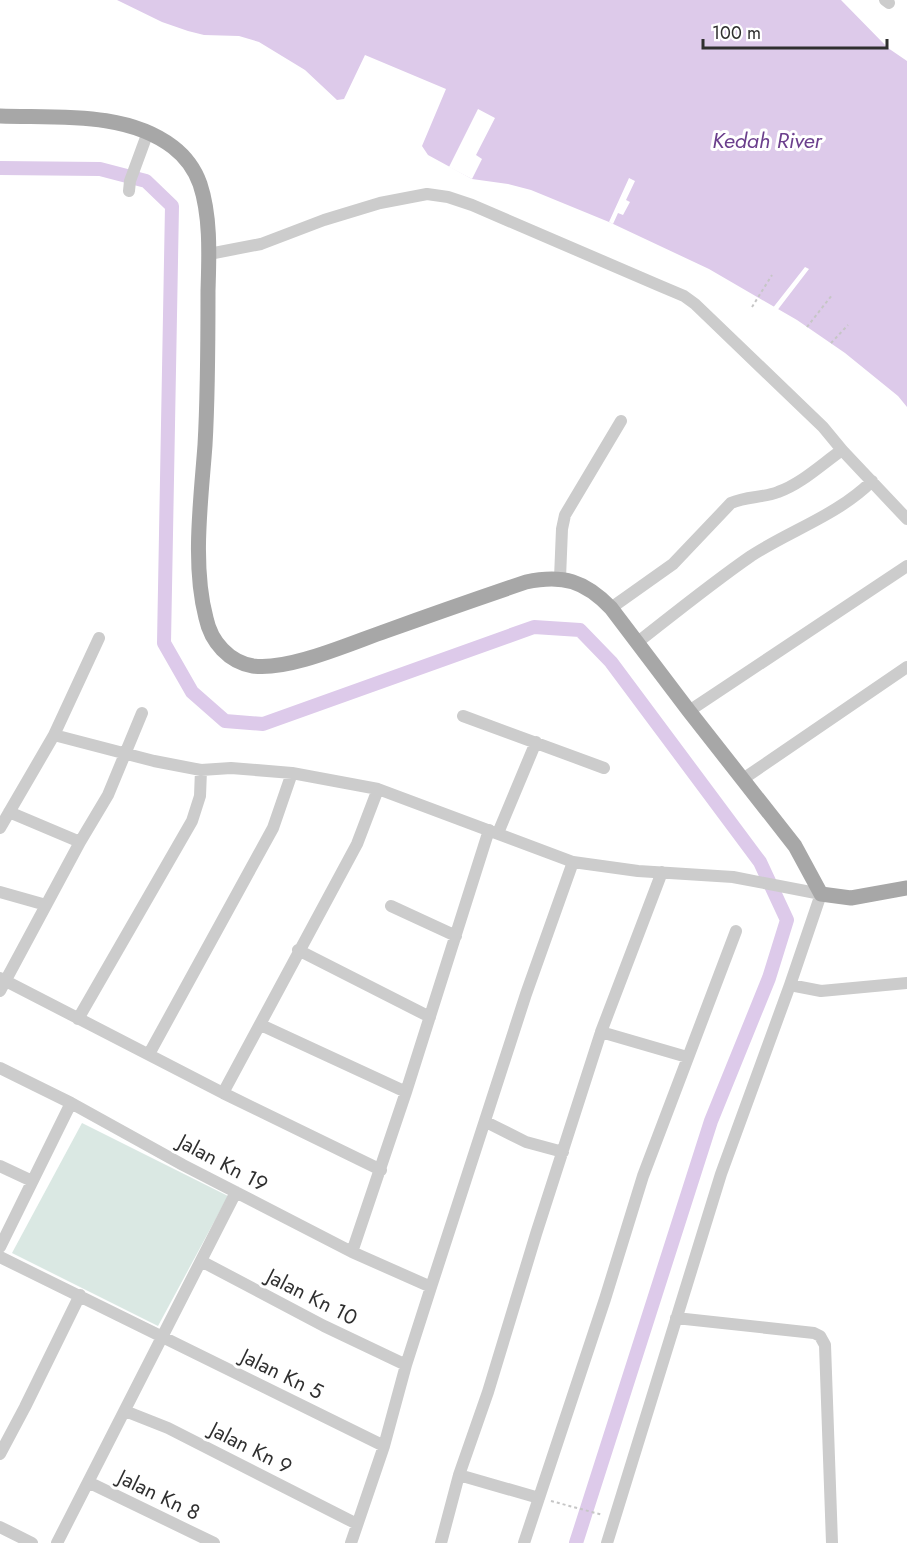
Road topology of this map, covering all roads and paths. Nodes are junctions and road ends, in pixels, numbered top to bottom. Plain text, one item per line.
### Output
1 (0, 116) edge
2 (148, 132) junction
3 (130, 186) dead end
4 (208, 254) junction
5 (772, 274) dead end
6 (832, 295) dead end
7 (752, 307) dead end
8 (849, 325) dead end
9 (807, 327) dead end
10 (831, 343) dead end
11 (621, 421) dead end
12 (842, 450) junction
13 (872, 481) junction
14 (907, 519) edge
15 (907, 566) edge
16 (560, 578) junction
17 (611, 608) junction
18 (99, 638) dead end
19 (638, 642) junction
20 (907, 667) edge
21 (688, 711) junction
22 (142, 713) dead end
23 (463, 716) dead end
24 (54, 735) junction
25 (536, 742) junction
26 (126, 754) junction
27 (604, 768) dead end
28 (201, 770) junction
29 (292, 772) junction
30 (743, 779) junction
31 (378, 789) junction
32 (9, 812) junction
33 (0, 828) edge
34 (494, 831) junction
35 (80, 842) junction
36 (573, 862) junction
37 (662, 872) junction
38 (907, 888) edge
39 (0, 892) edge
40 (814, 892) junction
41 (46, 905) junction
42 (391, 906) dead end
43 (736, 931) dead end
44 (456, 936) junction
45 (298, 950) junction
46 (2, 983) edge
47 (907, 983) edge
48 (790, 985) junction
49 (430, 1017) junction
50 (78, 1019) junction
51 (261, 1025) junction
52 (601, 1032) junction
53 (149, 1054) junction
54 (687, 1057) junction
55 (0, 1068) edge
56 (406, 1092) junction
57 (223, 1093) junction
58 (71, 1102) junction
59 (486, 1122) junction
60 (563, 1152) junction
61 (0, 1166) edge
62 (381, 1170) junction
63 (32, 1181) junction
64 (236, 1192) junction
65 (0, 1247) edge
66 (352, 1252) junction
67 (0, 1257) edge
68 (201, 1261) junction
69 (431, 1287) junction
70 (80, 1295) junction
71 (676, 1318) junction
72 (162, 1338) junction
73 (406, 1365) junction
74 (125, 1411) junction
75 (384, 1446) junction
76 (0, 1454) edge
77 (459, 1475) junction
78 (88, 1482) junction
79 (539, 1498) junction
80 (560, 1504) dead end
81 (608, 1517) dead end
82 (357, 1524) junction
83 (0, 1527) edge
84 (32, 1543) edge
85 (57, 1543) edge
86 (214, 1543) edge
87 (351, 1543) edge
88 (441, 1543) edge
89 (525, 1543) edge
90 (607, 1543) edge
91 (832, 1543) edge

1 - 2 main road
2 - 3 street
2 - 4 main road
4 - 12 street
4 - 16 main road
5 - 7 path
6 - 9 path
8 - 10 path
11 - 16 street
12 - 13 street
12 - 17 street
13 - 14 street
13 - 19 street
15 - 21 street
16 - 17 main road
17 - 19 main road
18 - 24 street
19 - 21 main road
20 - 30 street
21 - 30 main road
22 - 26 street
23 - 25 street
24 - 26 street
24 - 32 street
25 - 27 street
25 - 34 street
26 - 28 street
26 - 35 street
28 - 29 street
28 - 50 street
29 - 31 street
29 - 53 street
30 - 40 main road
31 - 34 street
31 - 45 street
32 - 33 street
32 - 35 street
34 - 36 street
34 - 44 street
35 - 41 street
36 - 37 street
36 - 59 street
37 - 40 street
37 - 52 street
38 - 40 main road
39 - 41 street
40 - 48 street
41 - 46 street
42 - 44 street
43 - 54 street
44 - 49 street
45 - 49 street
45 - 51 street
46 - 50 street
47 - 48 street
48 - 71 street
49 - 56 street
50 - 53 street
51 - 56 street
51 - 57 street
52 - 54 street
52 - 60 street
53 - 57 street
54 - 79 street
55 - 58 street, Jalan Kn 19
56 - 62 street
57 - 62 street
58 - 63 street
58 - 64 street, Jalan Kn 19
59 - 60 street
59 - 69 street
60 - 77 street
61 - 63 street
62 - 66 street
63 - 65 street
64 - 66 street, Jalan Kn 19
64 - 68 street
66 - 69 street, Jalan Kn 19
67 - 70 street, Jalan Kn 5
68 - 72 street
68 - 73 street, Jalan Kn 10
69 - 73 street
70 - 72 street, Jalan Kn 5
70 - 76 street
71 - 90 street
71 - 91 street
72 - 74 street
72 - 75 street, Jalan Kn 5
73 - 75 street
74 - 78 street
74 - 82 street, Jalan Kn 9
75 - 82 street
77 - 79 street
77 - 88 street
78 - 85 street
78 - 86 street, Jalan Kn 8
79 - 89 street
80 - 81 path
82 - 87 street
83 - 84 street

